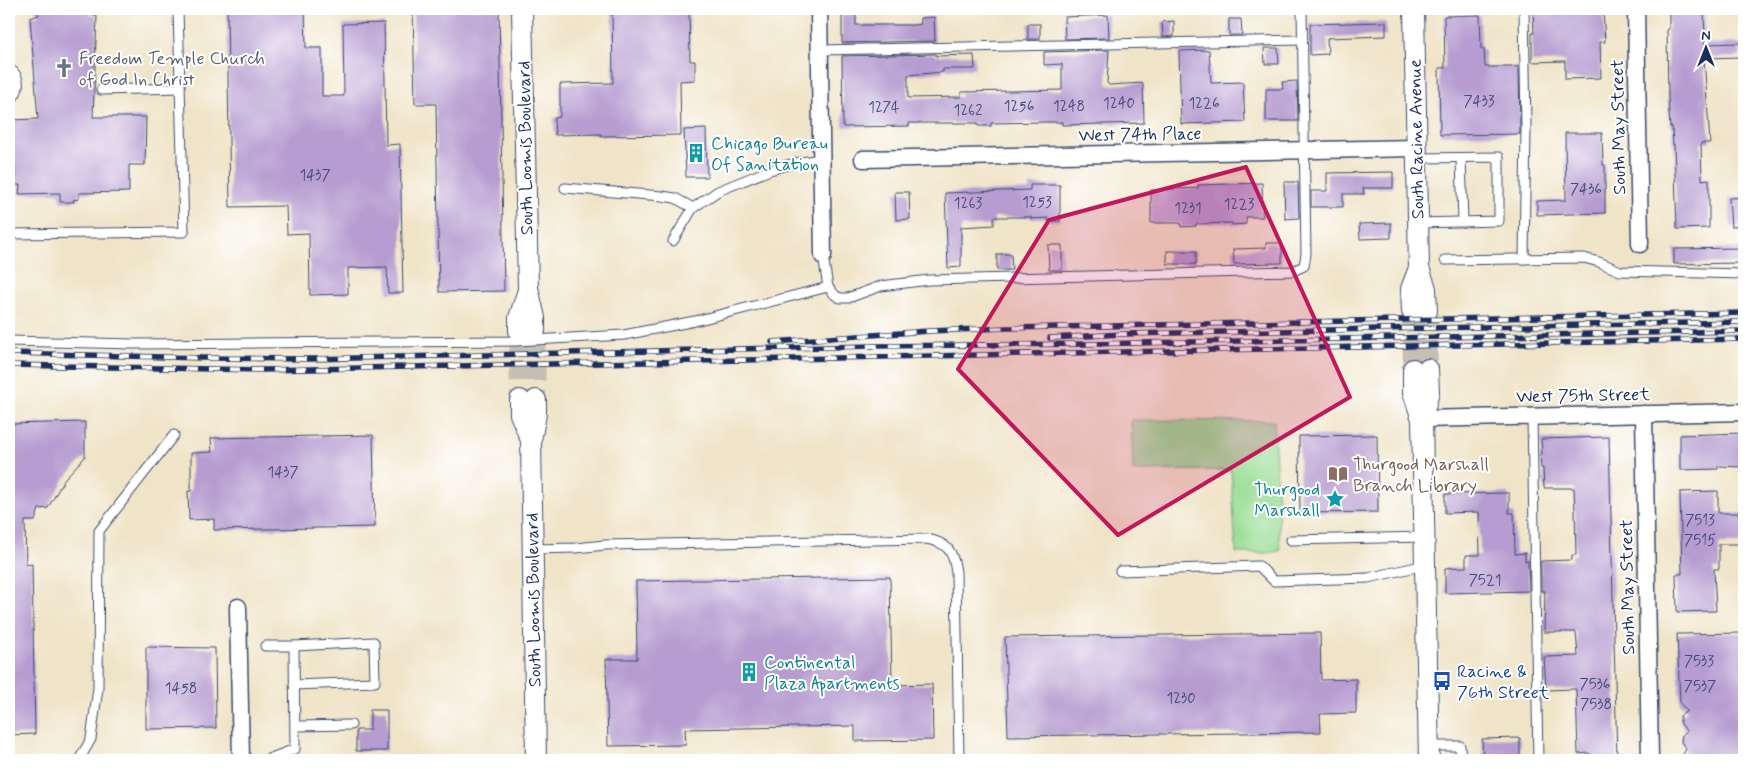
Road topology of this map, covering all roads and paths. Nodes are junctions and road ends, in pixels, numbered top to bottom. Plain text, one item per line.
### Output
1 (178, 9) edge
2 (522, 9) edge
3 (819, 9) edge
4 (1302, 9) edge
5 (1414, 9) edge
6 (1524, 9) edge
7 (1636, 9) edge
8 (1303, 40) junction
9 (820, 50) junction
10 (9, 68) edge
11 (180, 88) junction
12 (100, 90) dead end
13 (9, 101) edge
14 (1306, 150) junction
15 (1417, 153) junction
16 (821, 158) junction
17 (1461, 158) junction
18 (863, 159) dead end
19 (564, 188) dead end
20 (693, 208) junction
21 (1463, 222) junction
22 (1418, 223) junction
23 (9, 234) edge
24 (673, 241) dead end
25 (1640, 244) dead end
26 (823, 256) joint
27 (1524, 259) junction
28 (1445, 260) dead end
29 (1744, 274) edge
30 (828, 287) junction
31 (1419, 311) tunnel mouth
32 (527, 331) tunnel mouth
33 (9, 341) edge
34 (1420, 369) tunnel mouth
35 (528, 400) tunnel mouth
36 (1744, 412) edge
37 (1644, 414) junction
38 (1532, 416) junction
39 (1422, 419) junction
40 (174, 435) dead end
41 (1425, 537) junction
42 (1291, 540) dead end
43 (532, 549) junction
44 (1426, 564) junction
45 (1120, 571) dead end
46 (238, 608) dead end
47 (265, 646) dead end
48 (294, 646) junction
49 (294, 686) junction
50 (350, 725) dead end
51 (296, 726) junction
52 (1429, 753) edge
53 (79, 760) edge
54 (240, 760) edge
55 (266, 760) edge
56 (536, 760) edge
57 (959, 760) edge
58 (1461, 760) edge
59 (1538, 760) edge
60 (1650, 760) edge

1 - 11 lane
2 - 32 street, South Loomis Boulevard
3 - 9 street
4 - 8 lane
5 - 15 street, South Racine Avenue
6 - 27 lane
7 - 25 street, South May Street
8 - 9 lane
8 - 14 lane
9 - 16 street
10 - 13 lane
11 - 12 lane
11 - 23 lane
14 - 15 street, West 74th Place
14 - 18 street, West 74th Place
14 - 30 lane
15 - 17 lane
15 - 22 street, South Racine Avenue
16 - 20 lane
16 - 26 street
17 - 21 lane
17 - 21 lane
19 - 20 lane
20 - 24 lane
21 - 22 lane
22 - 31 street, South Racine Avenue
26 - 30 lane
27 - 28 lane
27 - 29 lane
30 - 33 lane
34 - 39 street
35 - 43 street, South Loomis Boulevard
36 - 37 street, West 75th Street
37 - 38 street, West 75th Street
37 - 60 street, South May Street
38 - 39 street, West 75th Street
38 - 59 lane
39 - 41 street
40 - 53 lane
41 - 42 lane
41 - 44 street
43 - 56 street, South Loomis Boulevard
43 - 57 lane
44 - 45 lane
44 - 52 street
46 - 54 street
47 - 48 lane
48 - 49 lane
48 - 49 lane
49 - 51 lane
50 - 51 lane
51 - 55 lane
52 - 58 lane

